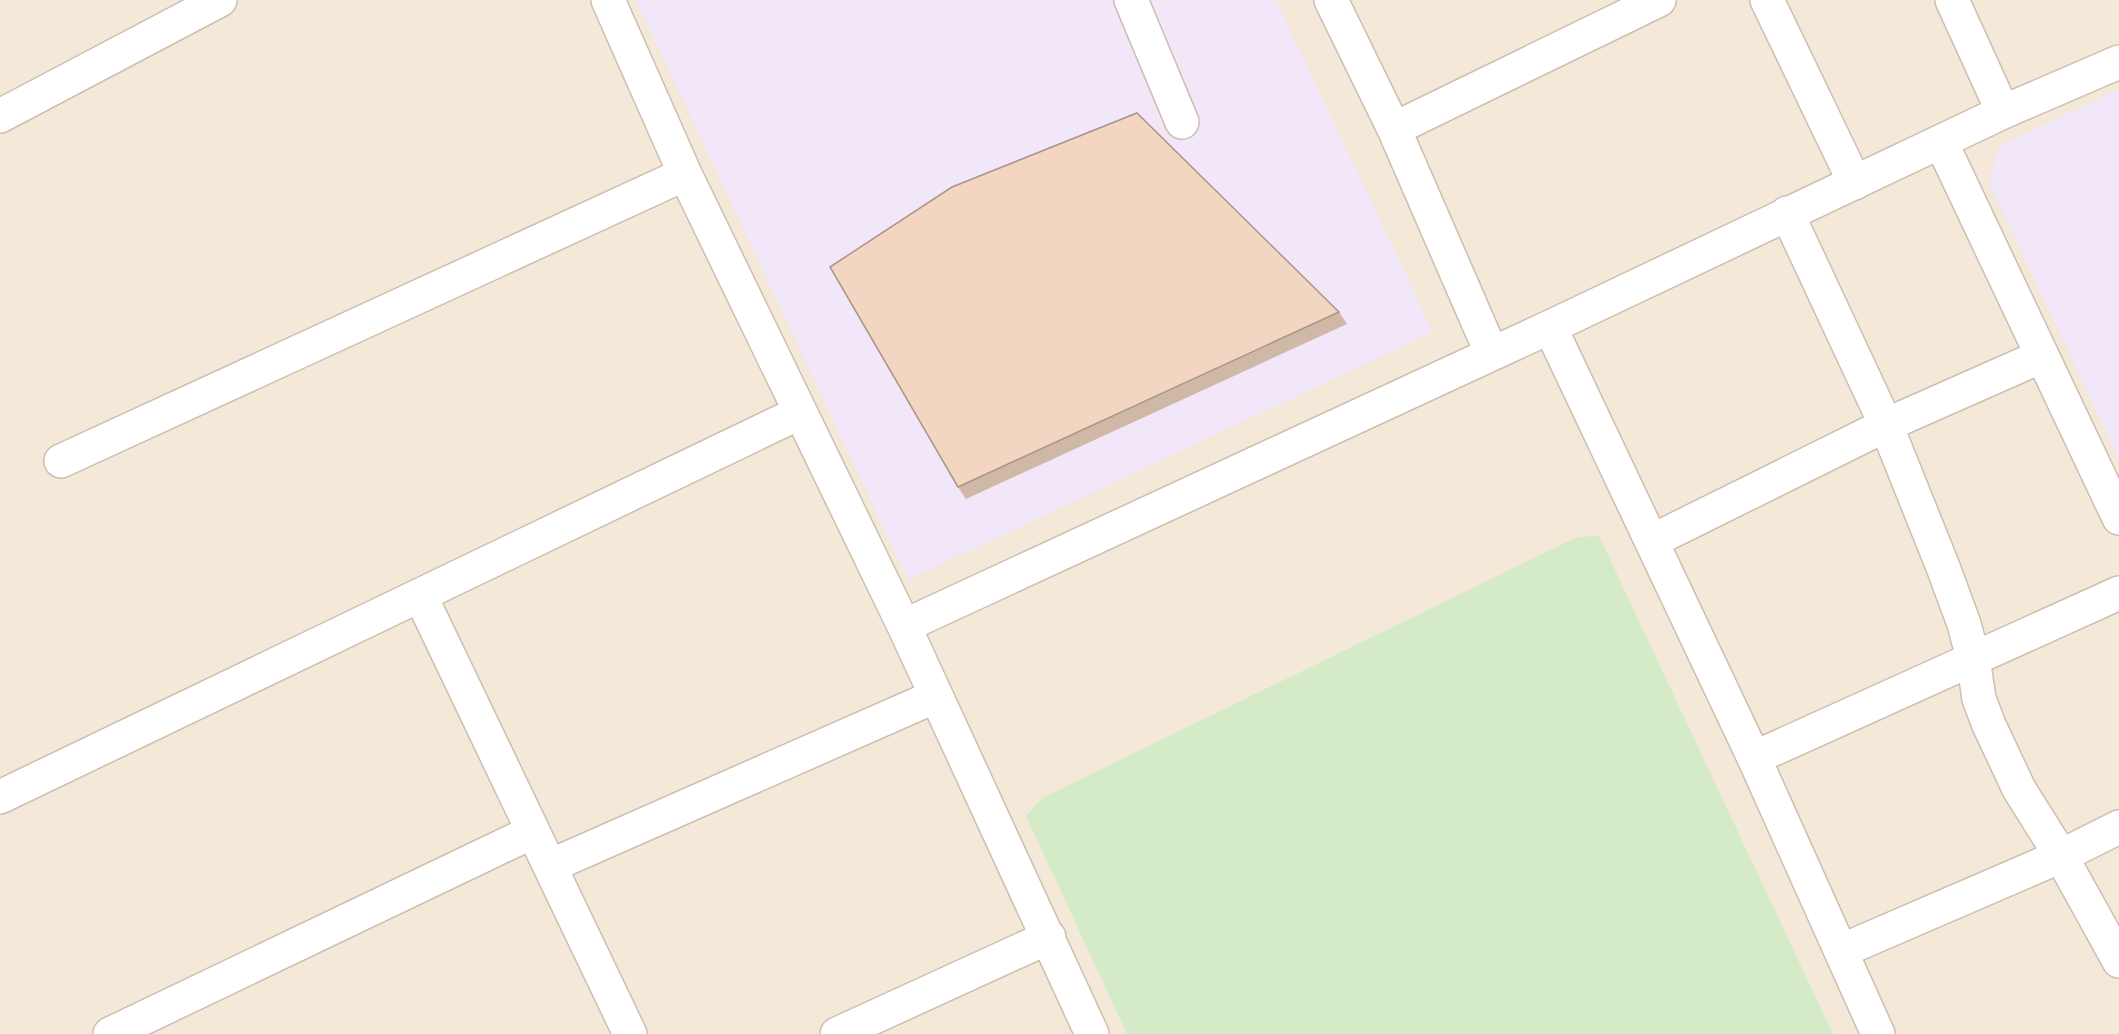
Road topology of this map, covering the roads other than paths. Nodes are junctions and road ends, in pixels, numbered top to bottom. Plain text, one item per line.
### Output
1 (220, 0) edge
2 (609, 0) edge
3 (1131, 0) edge
4 (1331, 0) edge
5 (1659, 0) edge
6 (1767, 0) edge
7 (1952, 0) edge
8 (2119, 62) edge
9 (2003, 112) junction
10 (0, 116) edge
11 (1182, 122) dead end
12 (1394, 129) junction
13 (1941, 142) junction
14 (685, 174) junction
15 (1856, 183) junction
16 (1787, 213) junction
17 (1550, 327) junction
18 (1491, 352) junction
19 (2042, 356) junction
20 (799, 413) junction
21 (1886, 426) junction
22 (61, 461) dead end
23 (2119, 519) edge
24 (1652, 541) junction
25 (2119, 592) edge
26 (420, 595) junction
27 (904, 626) junction
28 (1973, 658) junction
29 (936, 696) junction
30 (1754, 758) junction
31 (0, 797) edge
32 (2119, 827) edge
33 (532, 832) junction
34 (2061, 856) junction
35 (550, 866) junction
36 (1049, 937) junction
37 (1841, 951) junction
38 (2119, 961) edge
39 (110, 1034) edge
40 (630, 1034) edge
41 (837, 1034) edge
42 (1092, 1034) edge
43 (1878, 1034) edge

1 - 10 street
2 - 14 street
3 - 11 street
4 - 12 street
5 - 12 street
6 - 15 street
7 - 9 street
8 - 9 street
9 - 13 street
12 - 18 street
13 - 15 street
13 - 19 street
14 - 20 street
14 - 22 street
15 - 16 street
16 - 17 street
16 - 21 street
17 - 18 street
17 - 24 street
18 - 27 street
19 - 21 street
19 - 23 street
20 - 26 street
20 - 27 street
21 - 24 street
21 - 28 street
24 - 30 street
25 - 28 street
26 - 31 street
26 - 33 street
27 - 29 street
28 - 30 street
28 - 34 street
29 - 35 street
29 - 36 street
30 - 37 street
32 - 34 street
33 - 35 street
33 - 39 street
34 - 37 street
34 - 38 street
35 - 40 street
36 - 41 street
36 - 42 street
37 - 43 street

